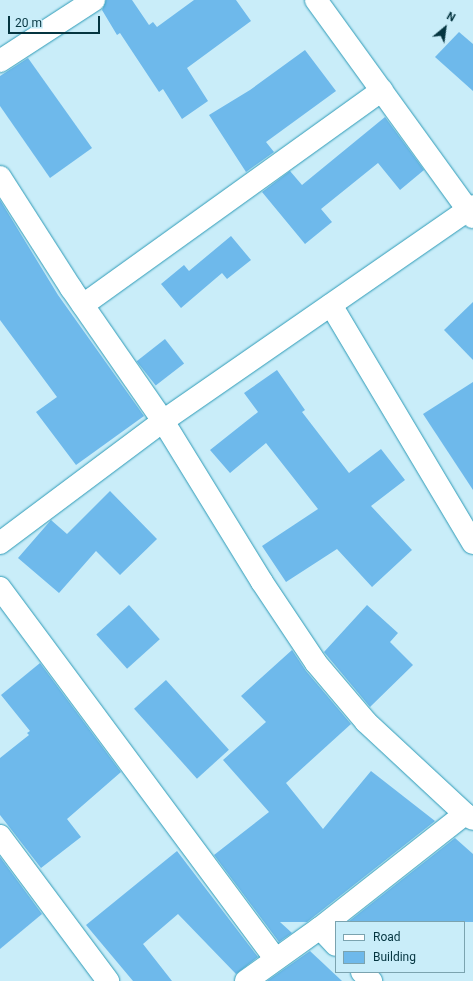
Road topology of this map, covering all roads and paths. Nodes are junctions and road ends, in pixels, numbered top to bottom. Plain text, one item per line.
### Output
1 (94, 0) edge
2 (316, 0) edge
3 (0, 61) edge
4 (382, 90) junction
5 (0, 177) edge
6 (471, 211) edge
7 (83, 305) junction
8 (332, 305) junction
9 (163, 421) junction
10 (0, 543) edge
11 (473, 543) edge
12 (0, 588) edge
13 (469, 817) edge
14 (0, 836) edge
15 (320, 928) junction
16 (335, 944) edge
17 (275, 958) junction
18 (363, 973) edge
19 (108, 981) edge
20 (246, 981) edge
21 (371, 981) edge

1 - 3 street
2 - 4 street
4 - 6 street
4 - 7 street
5 - 7 street
6 - 8 street
7 - 9 street
8 - 9 street
8 - 11 street
9 - 10 street
9 - 13 street
12 - 17 street
13 - 15 street
14 - 19 street
15 - 16 street
15 - 17 street
17 - 20 street
18 - 21 street

